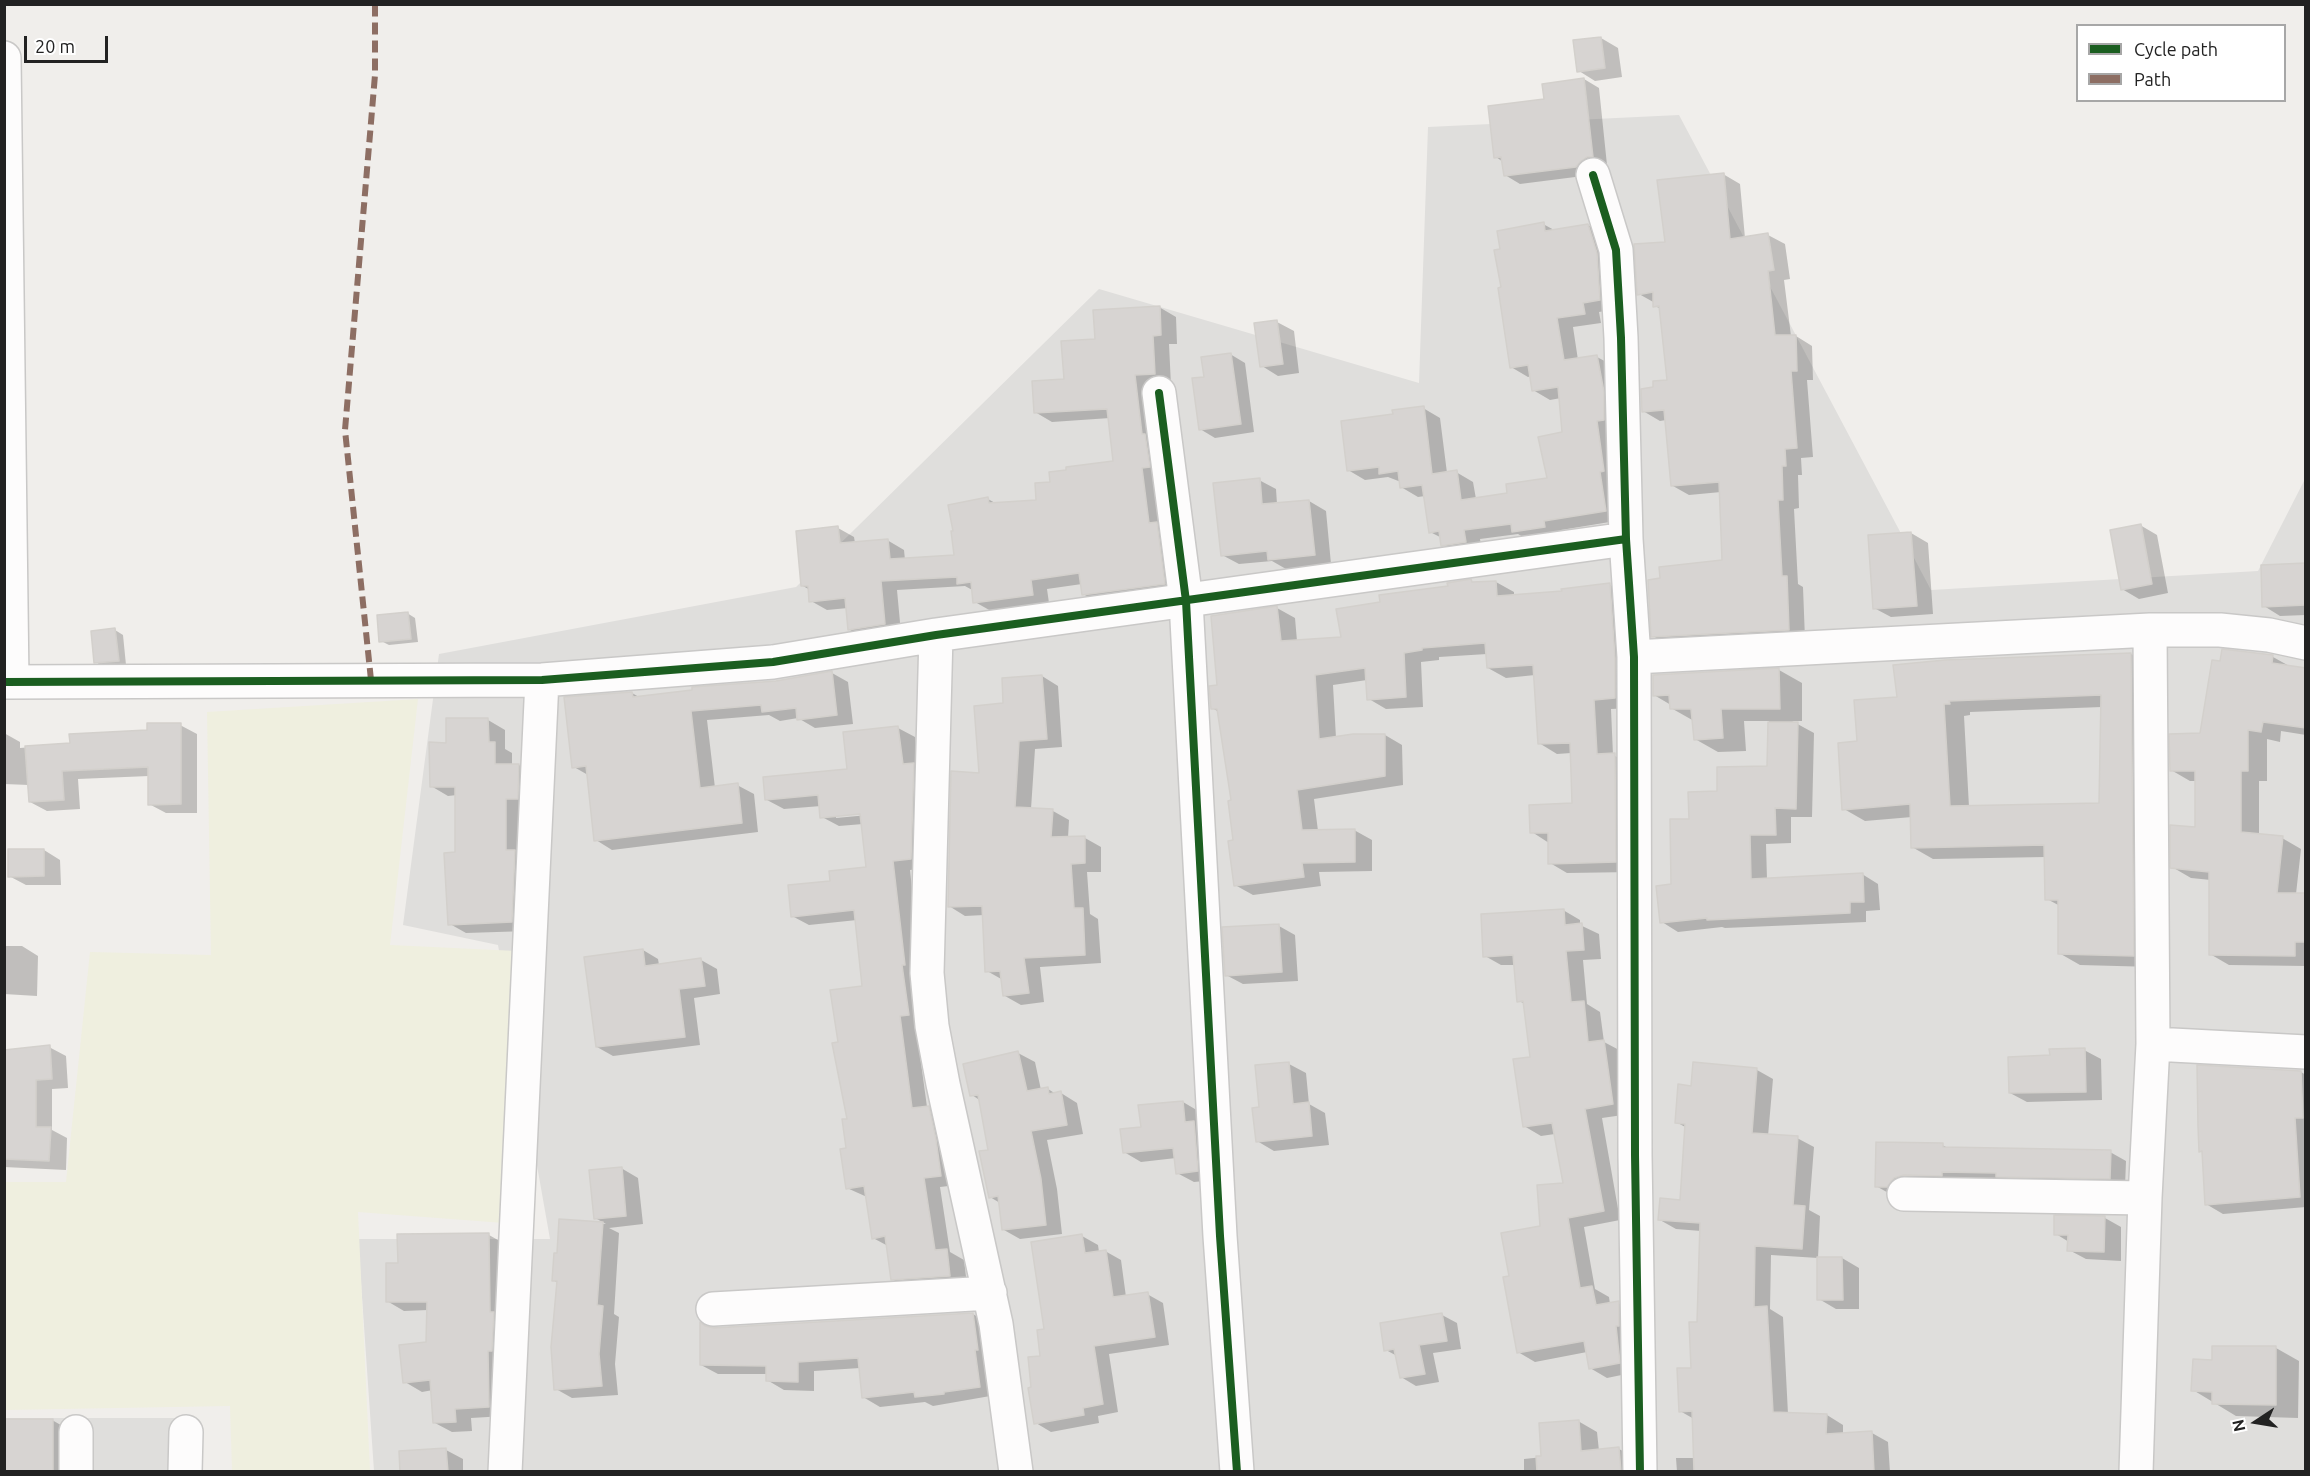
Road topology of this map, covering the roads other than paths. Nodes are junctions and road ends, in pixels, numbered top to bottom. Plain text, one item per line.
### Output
1 (4, 58) edge
2 (1593, 175) dead end
3 (1159, 393) dead end
4 (1626, 539) junction
5 (1185, 601) junction
6 (2150, 630) junction
7 (936, 635) junction
8 (2306, 643) edge
9 (1634, 657) junction
10 (542, 680) junction
11 (8, 682) edge
12 (2153, 1044) junction
13 (2306, 1052) edge
14 (1904, 1194) dead end
15 (2145, 1198) junction
16 (990, 1293) junction
17 (713, 1309) dead end
18 (76, 1432) dead end
19 (186, 1432) dead end
20 (76, 1472) edge
21 (185, 1472) edge
22 (505, 1472) edge
23 (1016, 1472) edge
24 (1237, 1472) edge
25 (1640, 1472) edge
26 (2136, 1472) edge

1 - 11 street
2 - 4 street
3 - 5 street
4 - 5 street
4 - 9 street
5 - 7 street
5 - 24 street
6 - 8 street
6 - 9 street
6 - 12 street
7 - 10 street
7 - 16 street
9 - 25 street
10 - 11 street
10 - 22 street
12 - 13 street
12 - 15 street
14 - 15 street
15 - 26 street
16 - 17 street
16 - 23 street
18 - 20 street
19 - 21 street

